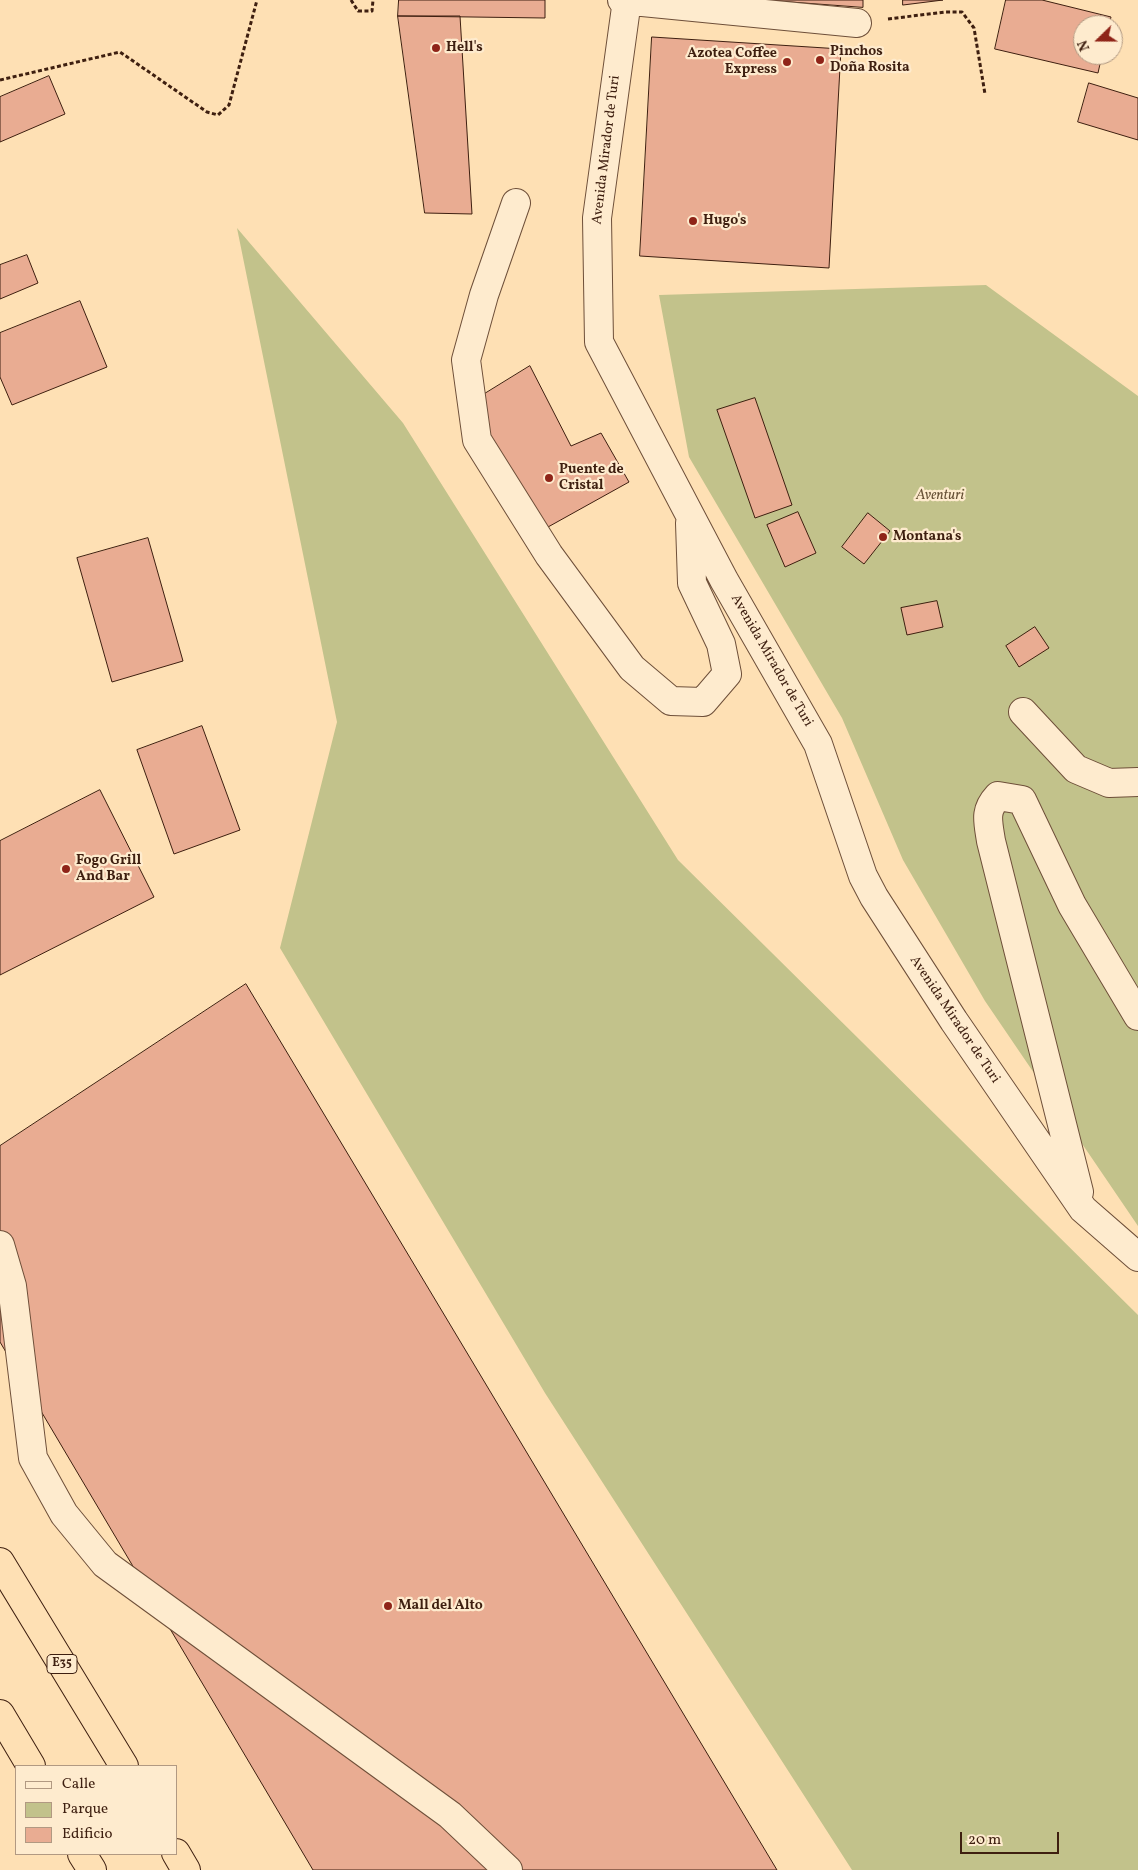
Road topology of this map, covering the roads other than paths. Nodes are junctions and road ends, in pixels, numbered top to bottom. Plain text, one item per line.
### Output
1 (625, 1) edge
2 (857, 23) road end
3 (516, 203) dead end
4 (689, 514) junction
5 (1023, 712) dead end
6 (1138, 782) edge
7 (1138, 1016) edge
8 (1083, 1208) junction
9 (0, 1245) edge
10 (1138, 1257) edge
11 (0, 1562) edge
12 (0, 1714) edge
13 (30, 1765) edge
14 (123, 1765) edge
15 (83, 1855) edge
16 (177, 1855) edge
17 (92, 1870) edge
18 (186, 1870) edge
19 (508, 1870) edge

1 - 2 street
1 - 4 street, Avenida Mirador de Turi
3 - 4 street
4 - 8 street, Avenida Mirador de Turi
5 - 6 street
7 - 8 street
8 - 10 street, Avenida Mirador de Turi
9 - 19 street
11 - 14 highway, E35
12 - 13 highway
15 - 17 highway
16 - 18 highway

